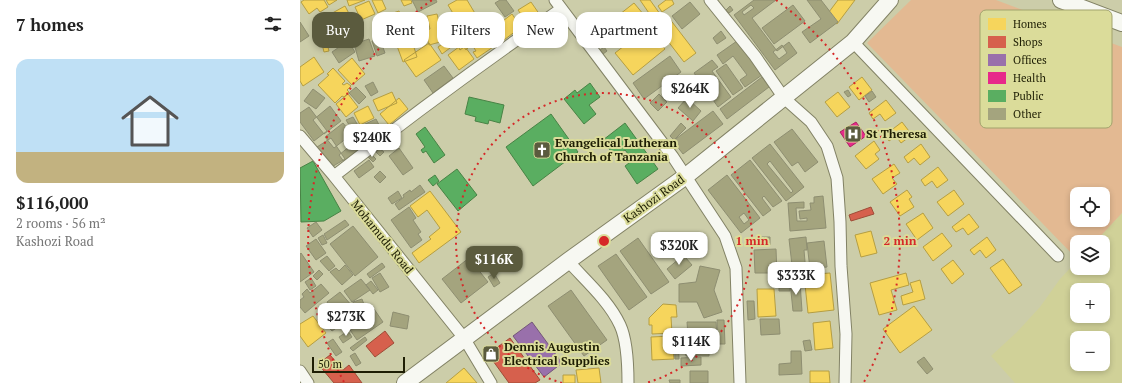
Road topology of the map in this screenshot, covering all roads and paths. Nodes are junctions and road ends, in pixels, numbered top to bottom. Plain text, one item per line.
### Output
1 (710, 0) edge
2 (890, 0) edge
3 (1061, 0) edge
4 (558, 4) edge
5 (1087, 5) edge
6 (1097, 10) edge
7 (1112, 18) edge
8 (1122, 23) edge
9 (853, 42) junction
10 (784, 98) junction
11 (300, 136) edge
12 (334, 176) junction
13 (686, 176) junction
14 (1058, 256) dead end
15 (568, 261) junction
16 (464, 338) junction
17 (300, 371) edge
18 (308, 383) edge
19 (404, 383) edge
20 (491, 383) edge
21 (628, 383) edge
22 (740, 383) edge
23 (845, 383) edge

1 - 10 street
2 - 9 main road, Kashozi Road
3 - 5 main road
4 - 12 street
4 - 13 street
5 - 6 main road
7 - 8 main road
9 - 10 main road, Kashozi Road
9 - 14 street
10 - 13 main road, Kashozi Road
10 - 23 street
11 - 12 street, Mohamudu Road
12 - 16 street, Mohamudu Road
13 - 15 main road, Kashozi Road
13 - 22 street
15 - 16 main road, Kashozi Road
15 - 21 street
16 - 19 main road, Kashozi Road
16 - 20 street, Mohamudu Road
17 - 18 street

